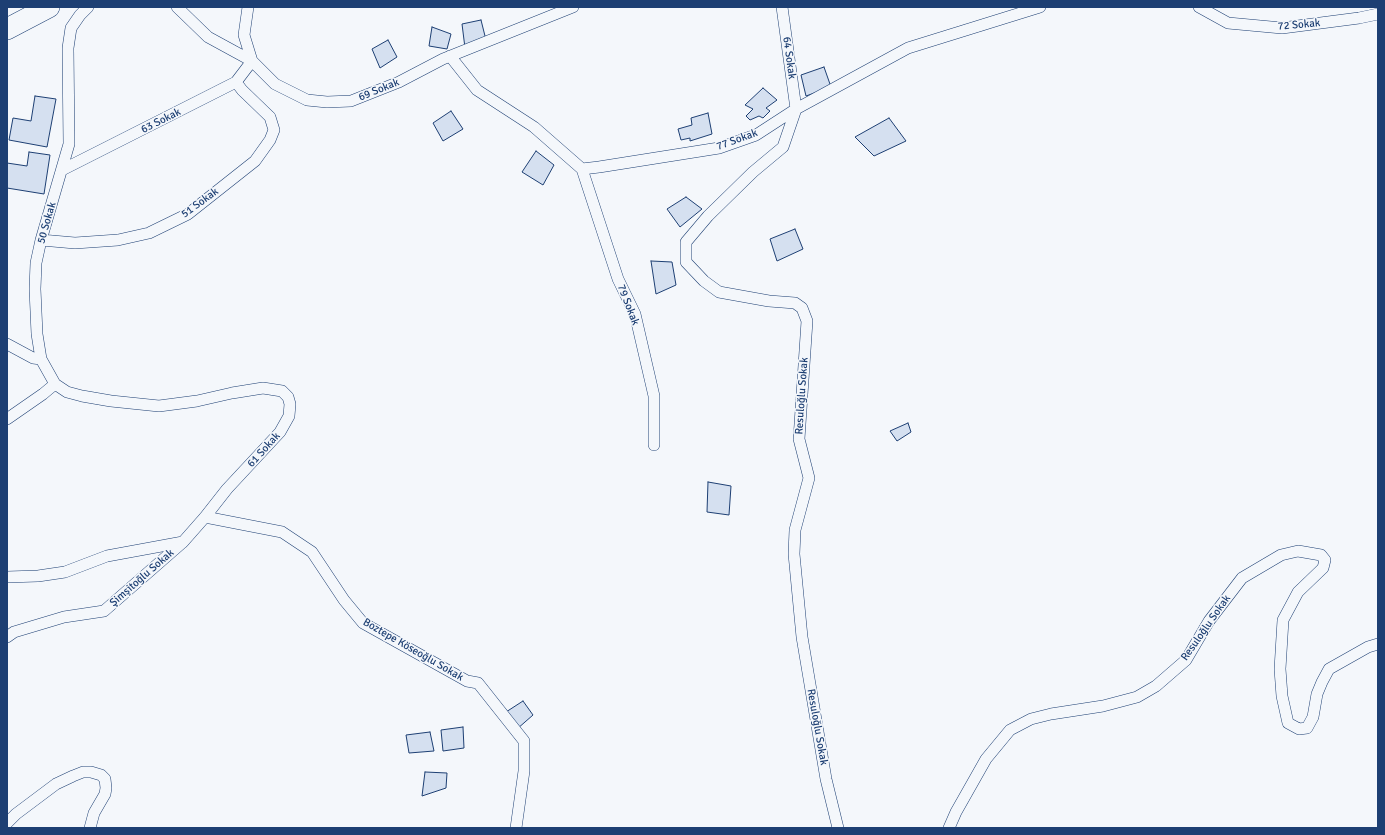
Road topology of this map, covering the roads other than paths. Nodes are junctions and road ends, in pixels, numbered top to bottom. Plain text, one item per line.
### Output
1 (49, 7) edge
2 (88, 7) edge
3 (177, 7) edge
4 (248, 7) edge
5 (573, 7) edge
6 (782, 7) edge
7 (1040, 7) edge
8 (1198, 7) edge
9 (1378, 14) edge
10 (7, 29) edge
11 (450, 56) junction
12 (252, 61) junction
13 (236, 82) junction
14 (796, 109) junction
15 (582, 168) junction
16 (62, 170) junction
17 (41, 240) junction
18 (7, 344) edge
19 (41, 359) junction
20 (55, 384) junction
21 (7, 419) edge
22 (654, 445) dead end
23 (205, 517) junction
24 (183, 542) junction
25 (7, 577) edge
26 (7, 637) edge
27 (1378, 644) edge
28 (7, 824) edge
29 (90, 828) edge
30 (516, 828) edge
31 (838, 828) edge
32 (949, 828) edge

1 - 10 highway
2 - 16 street, 50 Sokak
3 - 12 street, 69 Sokak
4 - 12 street
5 - 11 street, 69 Sokak
6 - 14 street, 64 Sokak
7 - 14 street, 77 Sokak
8 - 9 street, 72 Sokak
11 - 12 street, 69 Sokak
11 - 15 street
12 - 13 street, 63 Sokak
13 - 16 street, 63 Sokak
13 - 17 street, 51 Sokak
14 - 15 street, 77 Sokak
14 - 31 street, Resuloğlu Sokak
15 - 22 street, 79 Sokak
16 - 17 street, 50 Sokak
17 - 19 street, 50 Sokak
18 - 19 street
19 - 20 street, 50 Sokak
20 - 21 street
20 - 23 street, 61 Sokak
23 - 24 street, 61 Sokak
23 - 30 street, Boztepe Köseoğlu Sokak
24 - 25 street
24 - 26 street, Şimşitoğlu Sokak
27 - 32 street, Resuloğlu Sokak
28 - 29 street

